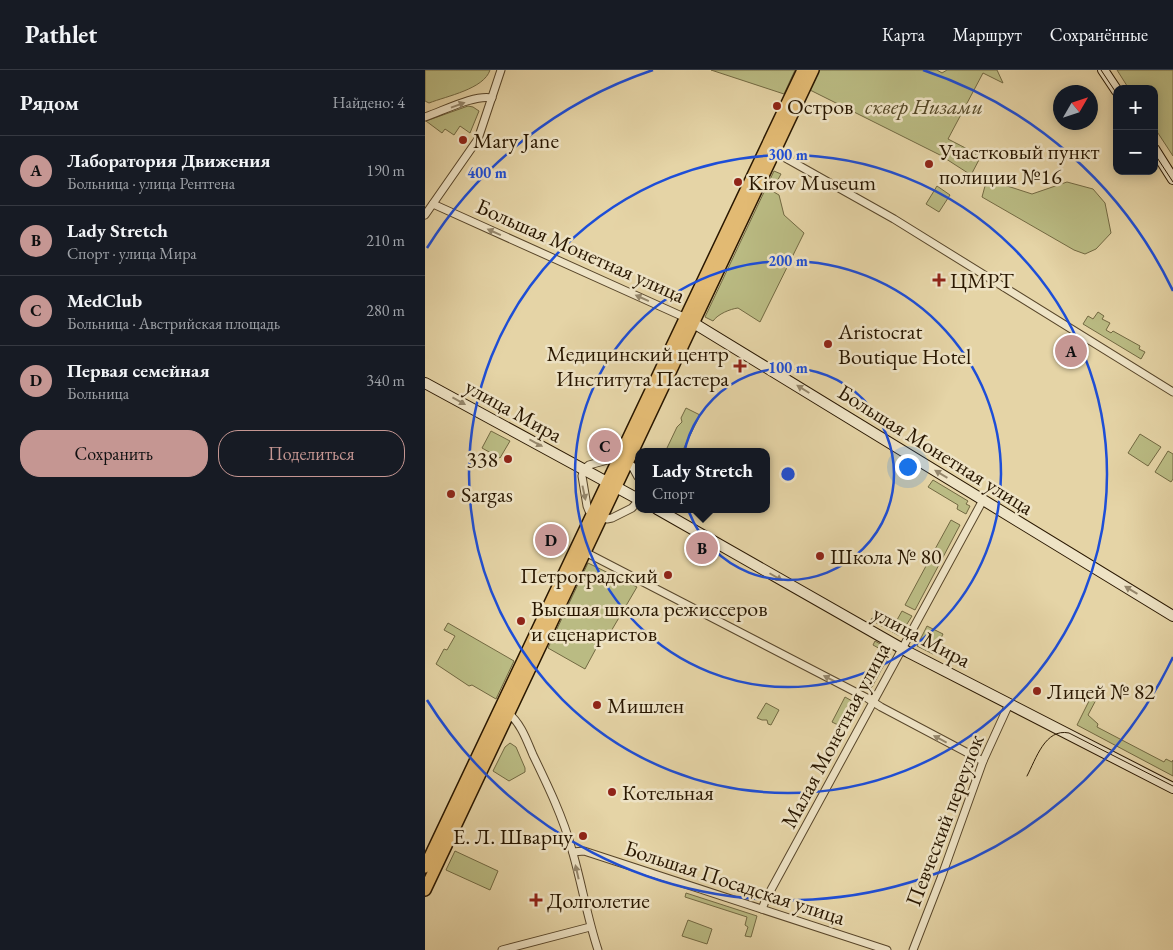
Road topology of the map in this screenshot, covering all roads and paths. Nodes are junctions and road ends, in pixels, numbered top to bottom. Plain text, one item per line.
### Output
1 (501, 70) edge
2 (803, 70) edge
3 (813, 70) edge
4 (1103, 70) edge
5 (1113, 85) edge
6 (492, 98) junction
7 (425, 117) edge
8 (770, 150) junction
9 (1158, 155) edge
10 (1173, 179) edge
11 (433, 204) junction
12 (425, 215) edge
13 (690, 320) junction
14 (425, 383) edge
15 (1173, 392) edge
16 (623, 462) junction
17 (584, 470) junction
18 (635, 470) edge
19 (612, 485) junction
20 (635, 498) edge
21 (983, 500) junction
22 (635, 504) edge
23 (664, 513) edge
24 (598, 515) junction
25 (585, 552) junction
26 (1173, 616) edge
27 (902, 648) junction
28 (873, 702) junction
29 (1009, 704) junction
30 (508, 713) junction
31 (983, 761) junction
32 (1173, 788) edge
33 (573, 852) junction
34 (425, 867) edge
35 (425, 890) edge
36 (762, 909) junction
37 (590, 926) junction
38 (502, 950) edge
39 (598, 950) edge
40 (887, 950) edge
41 (913, 950) edge

1 - 6 street
2 - 8 main road
3 - 8 main road
4 - 5 street
7 -> 6 street
6 - 11 street
8 - 13 main road
8 - 15 street
9 - 10 street
11 - 12 street
13 -> 11 street, Большая Монетная улица
13 - 16 main road
21 -> 13 street, Большая Монетная улица
14 -> 17 street, улица Мира
16 - 17 street
16 - 18 street
16 - 19 main road
17 - 19 street, улица Мира
17 -> 24 street
19 - 20 street, улица Мира
19 - 24 main road
26 -> 21 street, Большая Монетная улица
21 - 27 street, Малая Монетная улица
22 - 24 street
23 -> 27 street, улица Мира
24 - 25 main road
24 - 34 main road
28 -> 25 street
25 - 30 main road
27 - 28 street, Малая Монетная улица
27 - 29 street, улица Мира
31 -> 28 street
28 - 36 street, Малая Монетная улица
29 - 31 street, Певческий переулок
29 - 32 street, улица Мира
30 - 33 street
30 - 35 main road
31 - 41 street, Певческий переулок
33 - 36 street, Большая Посадская улица
37 -> 33 street
36 - 40 street, Большая Посадская улица
37 - 38 street
37 - 39 street

